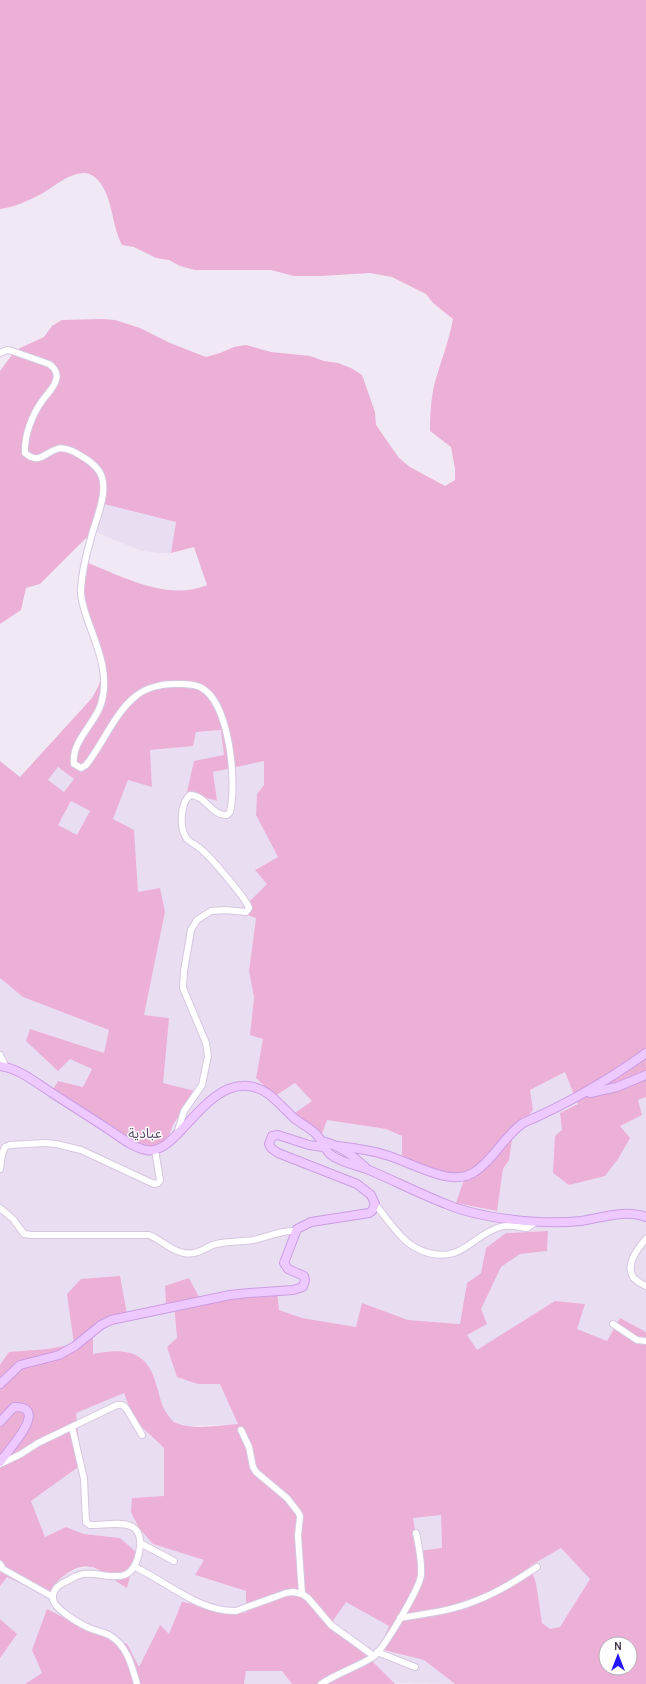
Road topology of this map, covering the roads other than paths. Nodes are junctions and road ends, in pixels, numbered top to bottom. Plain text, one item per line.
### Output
1 (0, 353) edge
2 (646, 1053) edge
3 (0, 1056) edge
4 (3, 1066) edge
5 (646, 1075) edge
6 (584, 1094) junction
7 (177, 1134) junction
8 (322, 1144) junction
9 (338, 1146) junction
10 (155, 1150) junction
11 (0, 1169) edge
12 (367, 1169) junction
13 (375, 1204) junction
14 (0, 1208) edge
15 (646, 1217) edge
16 (536, 1222) junction
17 (295, 1231) junction
18 (646, 1239) edge
19 (646, 1286) edge
20 (613, 1324) dead end
21 (646, 1341) edge
22 (0, 1384) edge
23 (0, 1422) edge
24 (72, 1427) junction
25 (242, 1430) dead end
26 (142, 1435) dead end
27 (0, 1463) edge
28 (416, 1533) dead end
29 (140, 1543) junction
30 (174, 1561) dead end
31 (0, 1564) edge
32 (135, 1567) junction
33 (537, 1567) dead end
34 (302, 1594) junction
35 (53, 1597) junction
36 (400, 1618) junction
37 (375, 1654) junction
38 (415, 1667) dead end
39 (137, 1684) edge
40 (321, 1684) edge

1 - 7 street
2 - 6 street
3 - 4 street
4 - 10 street
5 - 6 street
6 - 9 street
7 - 8 street
7 - 10 street
8 - 9 street
8 - 12 street
8 - 13 street
9 - 12 street
10 - 11 street
12 - 16 street
13 - 16 street
13 - 17 street
14 - 17 street
15 - 16 street
17 - 22 street
18 - 19 street
20 - 21 street
23 - 27 street
24 - 26 street
24 - 27 street
24 - 29 street
25 - 34 street
28 - 36 street
29 - 30 street
29 - 32 street
31 - 35 street
32 - 34 street
32 - 35 street
33 - 36 street
34 - 37 street
35 - 39 street
36 - 37 street
37 - 38 street
37 - 40 street

